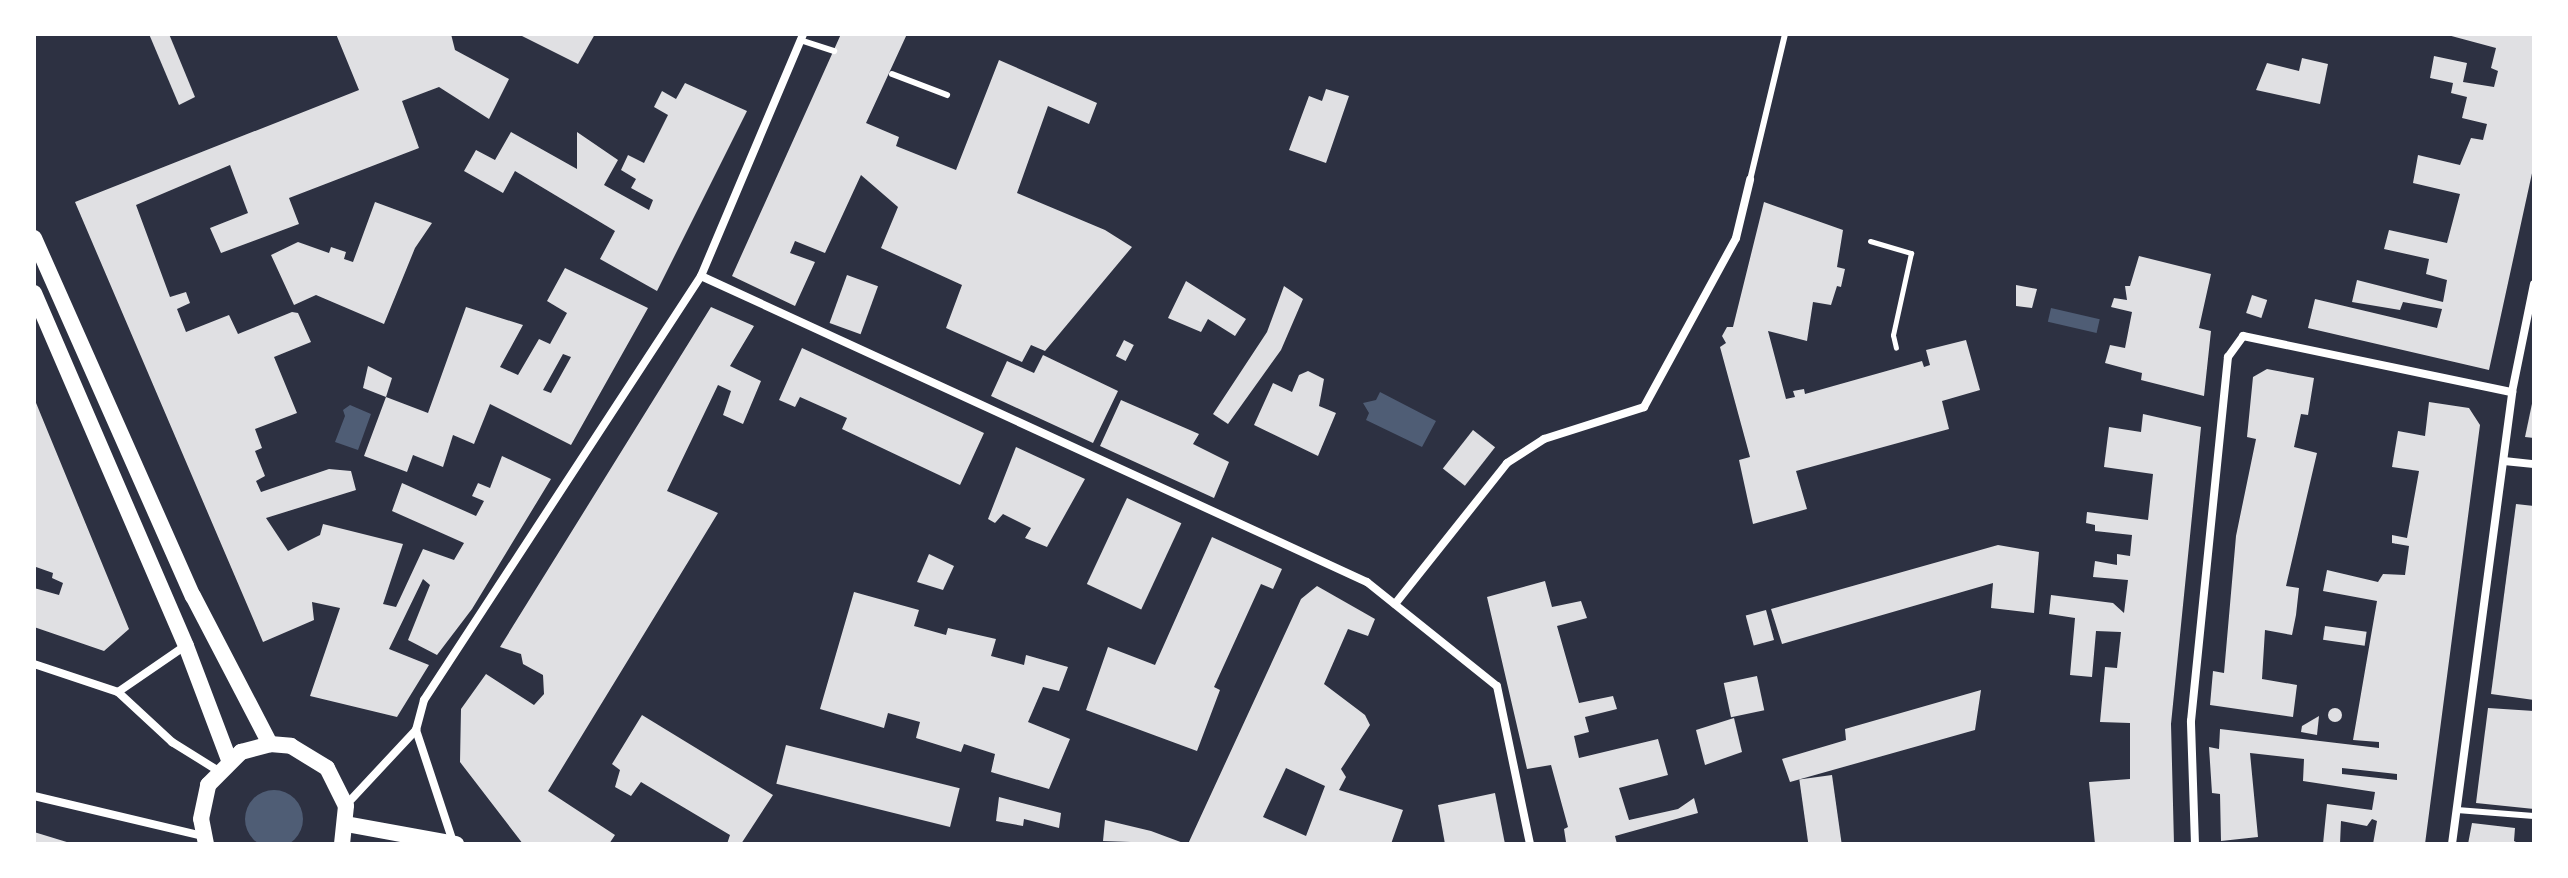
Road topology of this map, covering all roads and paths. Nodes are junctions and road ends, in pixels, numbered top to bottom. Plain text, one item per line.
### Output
1 (1785, 34) edge
2 (802, 37) edge
3 (834, 51) dead end
4 (892, 74) dead end
5 (947, 95) dead end
6 (1750, 180) joint
7 (34, 238) edge
8 (1870, 241) dead end
9 (701, 276) junction
10 (2534, 284) edge
11 (34, 293) edge
12 (1896, 348) dead end
13 (2512, 392) junction
14 (2504, 461) junction
15 (2534, 464) edge
16 (1395, 604) junction
17 (186, 646) junction
18 (34, 664) edge
19 (118, 692) junction
20 (416, 730) junction
21 (270, 744) junction
22 (223, 765) junction
23 (34, 796) edge
24 (346, 806) junction
25 (2457, 810) junction
26 (2534, 816) edge
27 (346, 824) junction
28 (204, 840) edge
29 (454, 843) edge
30 (342, 844) edge
31 (1530, 844) edge
32 (2195, 844) edge
33 (2452, 844) edge

1 - 6 lane
2 - 3 lane
2 - 9 street
4 - 5 lane
6 - 16 street
7 - 21 main road
8 - 12 path
9 - 16 street
9 - 20 street
10 - 13 street
11 - 17 main road
13 - 14 street
13 - 32 street
14 - 15 street
14 - 25 street
16 - 31 street
17 - 19 street
17 - 22 main road
18 - 19 street
19 - 22 street
20 - 24 street
20 - 29 street
21 - 22 main road
21 - 24 main road
22 - 28 main road
23 - 28 street
24 - 27 main road
25 - 26 lane
25 - 33 street
27 - 29 main road
27 - 30 main road

